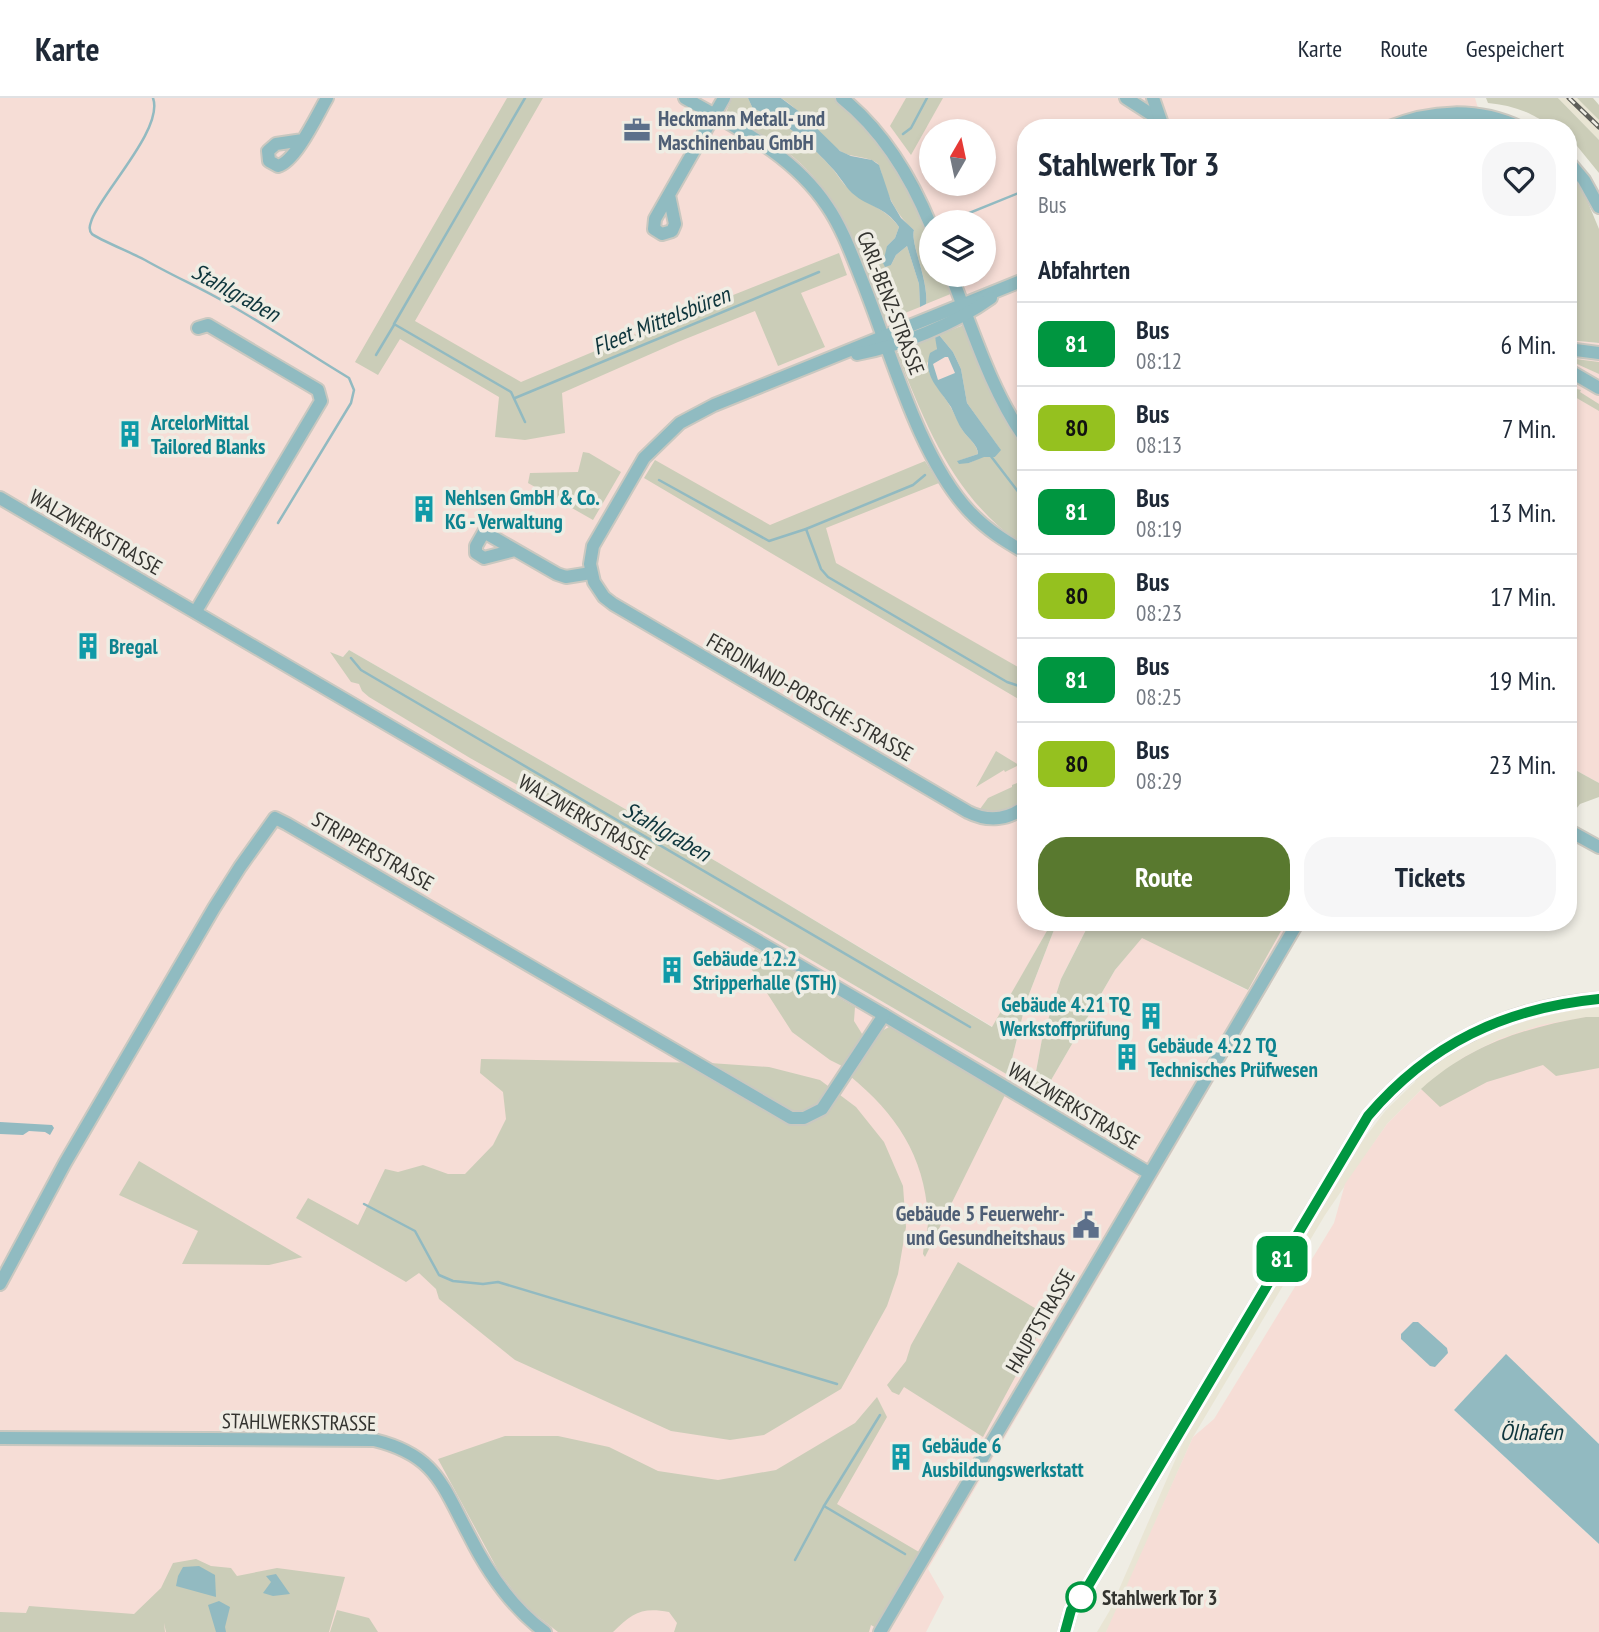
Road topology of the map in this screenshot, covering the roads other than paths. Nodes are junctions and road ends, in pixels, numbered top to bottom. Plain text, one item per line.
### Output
1 (327, 98) edge
2 (685, 98) edge
3 (724, 98) edge
4 (842, 98) edge
5 (1126, 98) edge
6 (1153, 98) edge
7 (714, 115) junction
8 (1155, 119) edge
9 (1160, 119) edge
10 (1412, 119) edge
11 (1496, 119) edge
12 (303, 139) dead end
13 (1577, 172) edge
14 (669, 195) dead end
15 (1599, 207) edge
16 (924, 210) edge
17 (1017, 282) edge
18 (956, 287) edge
19 (965, 309) junction
20 (198, 328) dead end
21 (885, 342) junction
22 (1577, 343) edge
23 (1599, 345) edge
24 (1577, 350) edge
25 (1599, 353) edge
26 (1577, 375) edge
27 (1599, 388) edge
28 (1017, 428) edge
29 (0, 498) edge
30 (1017, 549) edge
31 (515, 550) dead end
32 (591, 573) junction
33 (196, 611) junction
34 (1017, 813) edge
35 (1577, 835) edge
36 (1599, 847) edge
37 (1293, 931) edge
38 (1599, 999) edge
39 (884, 1015) junction
40 (1149, 1173) junction
41 (0, 1284) edge
42 (0, 1438) edge
43 (1078, 1603) junction
44 (545, 1632) edge
45 (880, 1632) edge
46 (1065, 1632) edge
47 (1072, 1632) edge

1 - 12 street
2 - 7 street, CARL-BENZ-STRASSE
3 - 7 street
4 - 16 street
5 - 8 street
6 - 9 street
7 - 14 street
7 - 21 street, CARL-BENZ-STRASSE
10 - 11 street
13 - 15 street
17 - 19 street
18 - 19 street
19 - 21 street
19 - 28 street
20 - 33 street
21 - 30 street, CARL-BENZ-STRASSE
21 - 32 street
22 - 23 street
24 - 25 street
26 - 27 street
29 - 33 street, WALZWERKSTRASSE
31 - 32 street
32 - 34 street, FERDINAND-PORSCHE-STRASSE
33 - 39 street, WALZWERKSTRASSE
35 - 36 street
37 - 40 street, HAUPTSTRASSE
38 - 43 street
39 - 40 street, WALZWERKSTRASSE
39 - 41 street, STRIPPERSTRASSE
40 - 45 street, HAUPTSTRASSE
42 - 44 street, STAHLWERKSTRASSE
43 - 46 street
43 - 47 street

